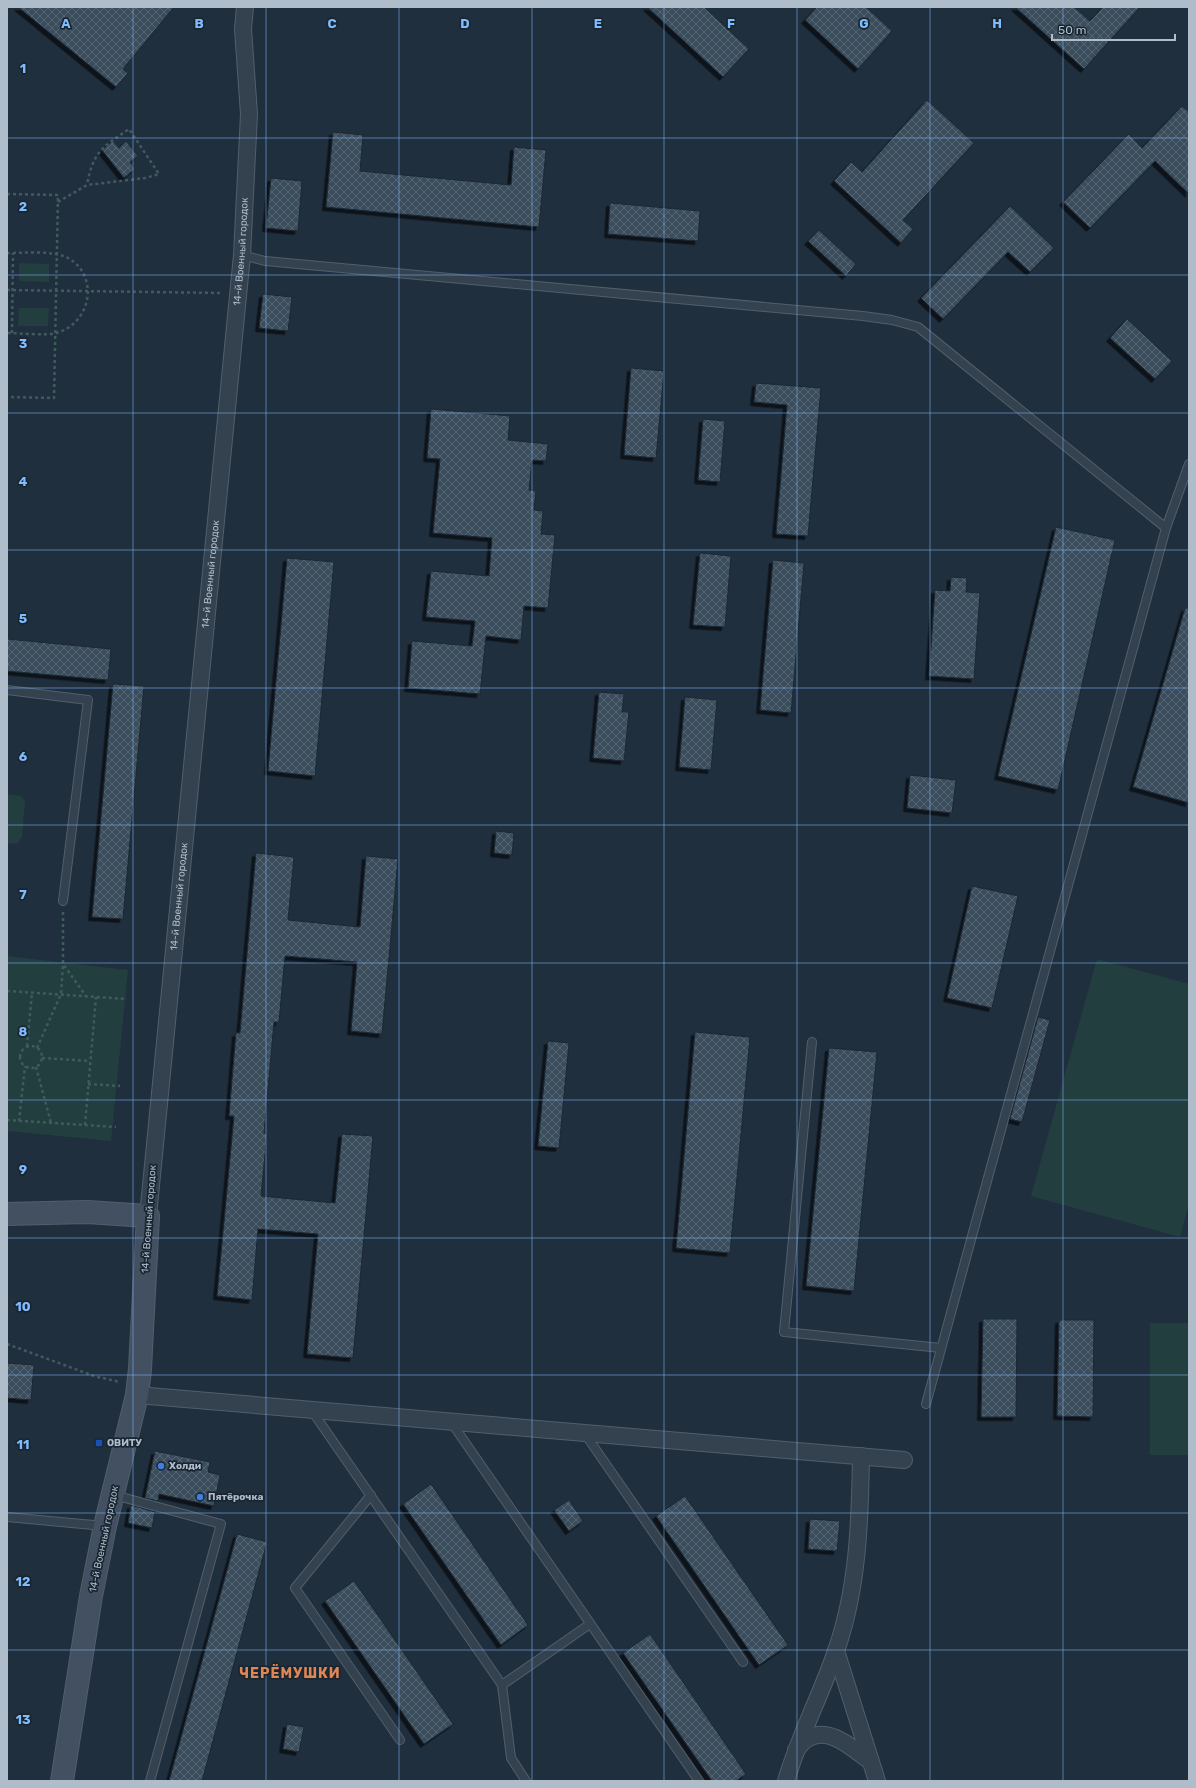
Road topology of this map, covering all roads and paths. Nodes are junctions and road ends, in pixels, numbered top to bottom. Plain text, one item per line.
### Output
1 (245, 7) edge
2 (87, 185) junction
3 (7, 194) edge
4 (58, 203) junction
5 (7, 253) edge
6 (13, 253) junction
7 (57, 254) junction
8 (242, 256) junction
9 (7, 290) edge
10 (13, 290) junction
11 (56, 290) junction
12 (88, 291) junction
13 (238, 293) junction
14 (7, 333) edge
15 (12, 333) junction
16 (56, 334) junction
17 (7, 397) edge
18 (1189, 464) edge
19 (1166, 528) junction
20 (7, 690) edge
21 (62, 901) joint
22 (63, 964) junction
23 (7, 991) edge
24 (32, 993) junction
25 (61, 994) junction
26 (86, 996) junction
27 (96, 997) junction
28 (127, 999) dead end
29 (812, 1042) dead end
30 (27, 1046) junction
31 (37, 1048) junction
32 (42, 1058) junction
33 (90, 1061) junction
34 (25, 1066) junction
35 (36, 1067) junction
36 (88, 1084) junction
37 (120, 1086) dead end
38 (7, 1120) edge
39 (19, 1121) junction
40 (51, 1123) junction
41 (85, 1125) junction
42 (116, 1127) dead end
43 (7, 1214) edge
44 (148, 1216) junction
45 (7, 1344) edge
46 (941, 1348) junction
47 (137, 1390) junction
48 (926, 1404) dead end
49 (312, 1410) junction
50 (451, 1422) junction
51 (585, 1433) junction
52 (861, 1456) junction
53 (904, 1460) dead end
54 (113, 1495) junction
55 (371, 1496) junction
56 (7, 1517) edge
57 (105, 1526) junction
58 (590, 1624) junction
59 (836, 1651) junction
60 (743, 1662) dead end
61 (502, 1685) junction
62 (400, 1740) dead end
63 (795, 1751) junction
64 (870, 1761) junction
65 (62, 1781) edge
66 (150, 1781) edge
67 (526, 1781) edge
68 (699, 1781) edge
69 (786, 1781) edge
70 (877, 1781) edge

1 - 8 street, 14-й Военный городок
2 - 2 path
2 - 4 path
3 - 4 path
4 - 7 path
5 - 6 path
6 - 7 path
6 - 10 path
7 - 11 path
7 - 12 path
8 - 13 street, 14-й Военный городок
8 - 19 lane
9 - 10 path
10 - 11 path
10 - 15 path
11 - 12 path
11 - 16 path
12 - 13 path
12 - 16 path
13 - 44 street, 14-й Военный городок
14 - 15 path
15 - 16 path
16 - 17 path
18 - 19 lane
19 - 46 lane
20 - 21 lane
21 - 22 path
22 - 25 path
22 - 26 path
23 - 24 path
24 - 25 path
24 - 30 path
25 - 26 path
25 - 31 path
26 - 27 path
27 - 28 path
27 - 33 path
29 - 46 lane
30 - 31 path
30 - 34 path
31 - 32 path
32 - 33 path
32 - 35 path
33 - 36 path
34 - 35 path
34 - 39 path
35 - 40 path
36 - 37 path
36 - 41 path
38 - 39 path
39 - 40 path
40 - 41 path
41 - 42 path
43 - 44 street
44 - 47 street, 14-й Военный городок
45 - 47 path
46 - 48 lane
47 - 49 street
47 - 54 street, 14-й Военный городок
49 - 50 street
49 - 55 lane
50 - 51 street
50 - 58 lane
51 - 52 street
51 - 60 lane
52 - 53 street
52 - 59 street
54 - 57 street, 14-й Военный городок
54 - 66 lane
55 - 61 lane
55 - 62 lane
56 - 57 lane
57 - 65 street, 14-й Военный городок
58 - 61 lane
58 - 68 lane
59 - 63 street
59 - 64 street
61 - 67 lane
63 - 64 street
63 - 69 street
64 - 70 street

